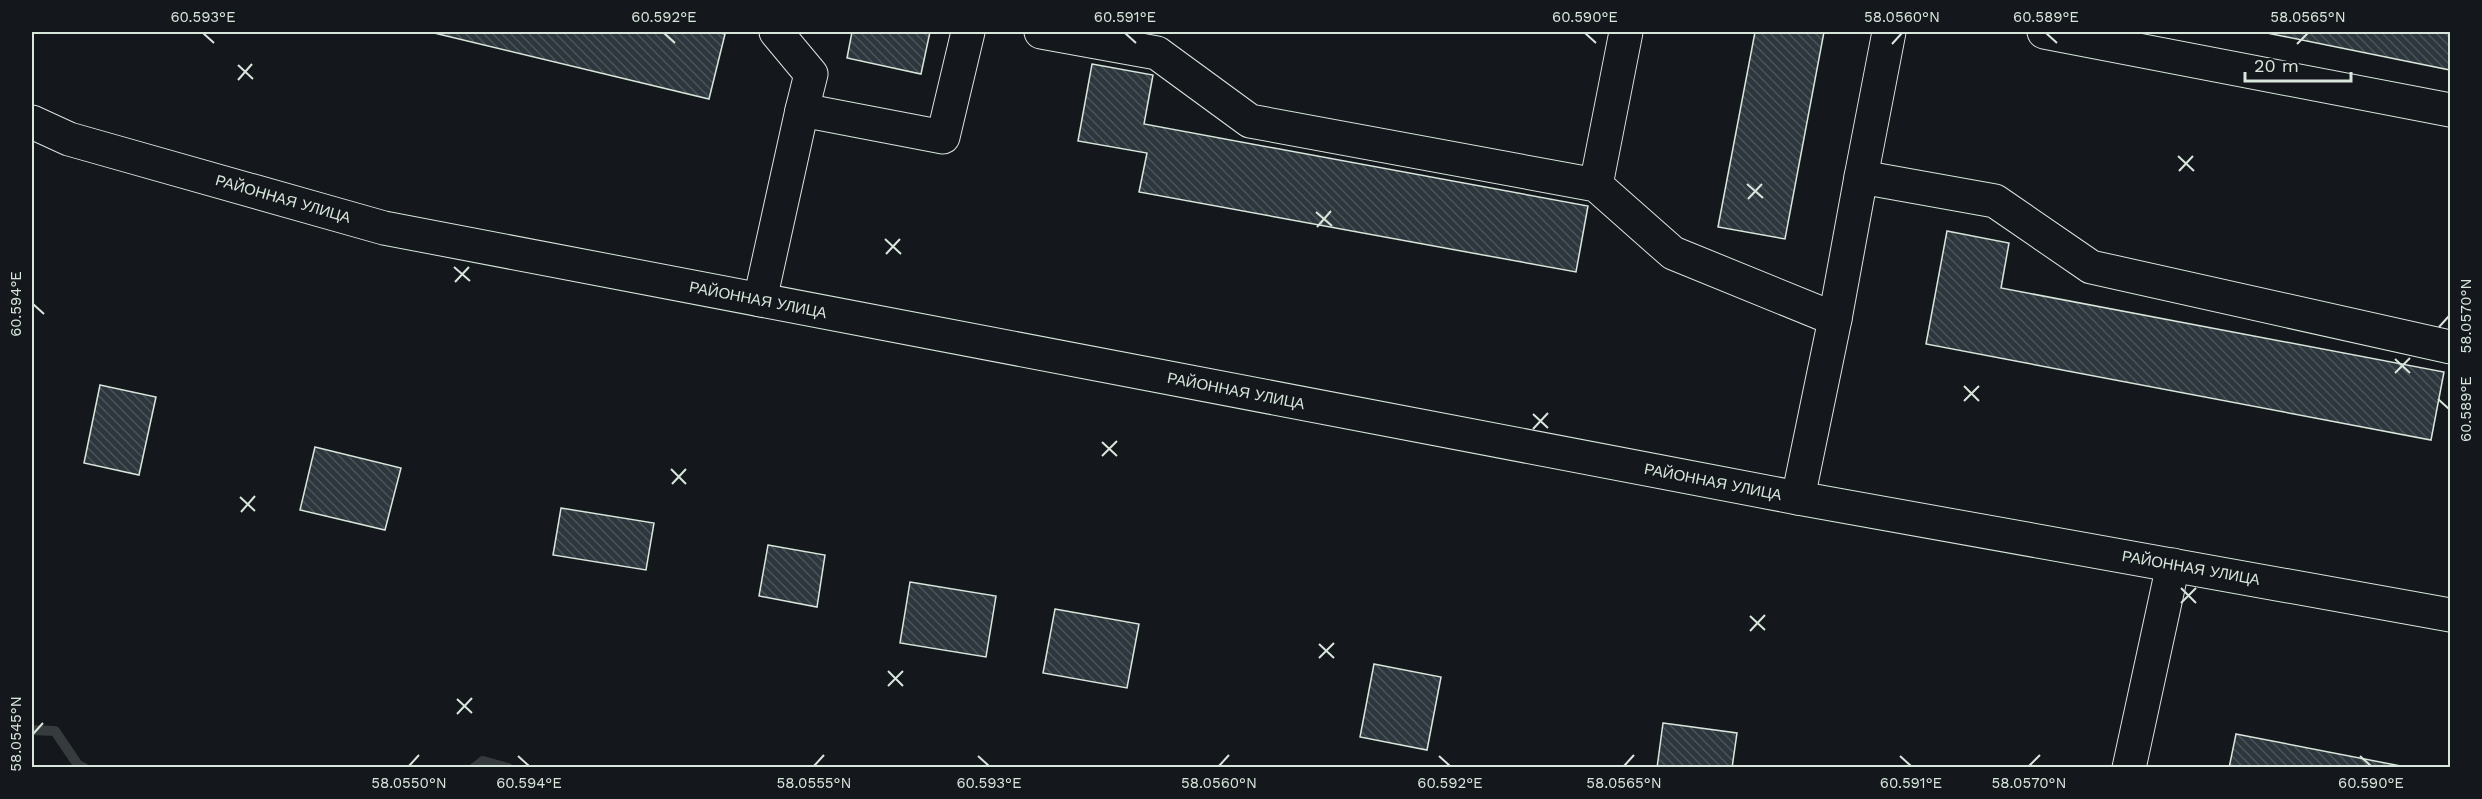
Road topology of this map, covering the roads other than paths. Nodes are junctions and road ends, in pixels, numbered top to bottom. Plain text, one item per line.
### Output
1 (776, 32) edge
2 (968, 32) edge
3 (1041, 32) edge
4 (1626, 32) edge
5 (1889, 32) edge
6 (2044, 32) edge
7 (802, 110) junction
8 (2451, 110) edge
9 (32, 122) edge
10 (1861, 177) junction
11 (1596, 185) junction
12 (760, 300) junction
13 (1835, 319) junction
14 (2451, 347) edge
15 (1798, 498) junction
16 (2173, 565) junction
17 (2451, 615) edge
18 (2129, 768) edge

1 - 7 main road
2 - 7 main road
3 - 11 main road
4 - 11 main road
5 - 10 main road
6 - 8 main road
7 - 12 main road
9 - 12 main road, РАЙОННАЯ УЛИЦА
10 - 13 main road
10 - 14 main road
11 - 13 main road
12 - 15 main road, РАЙОННАЯ УЛИЦА
13 - 15 main road
15 - 16 main road, РАЙОННАЯ УЛИЦА
16 - 17 main road, РАЙОННАЯ УЛИЦА
16 - 18 main road

